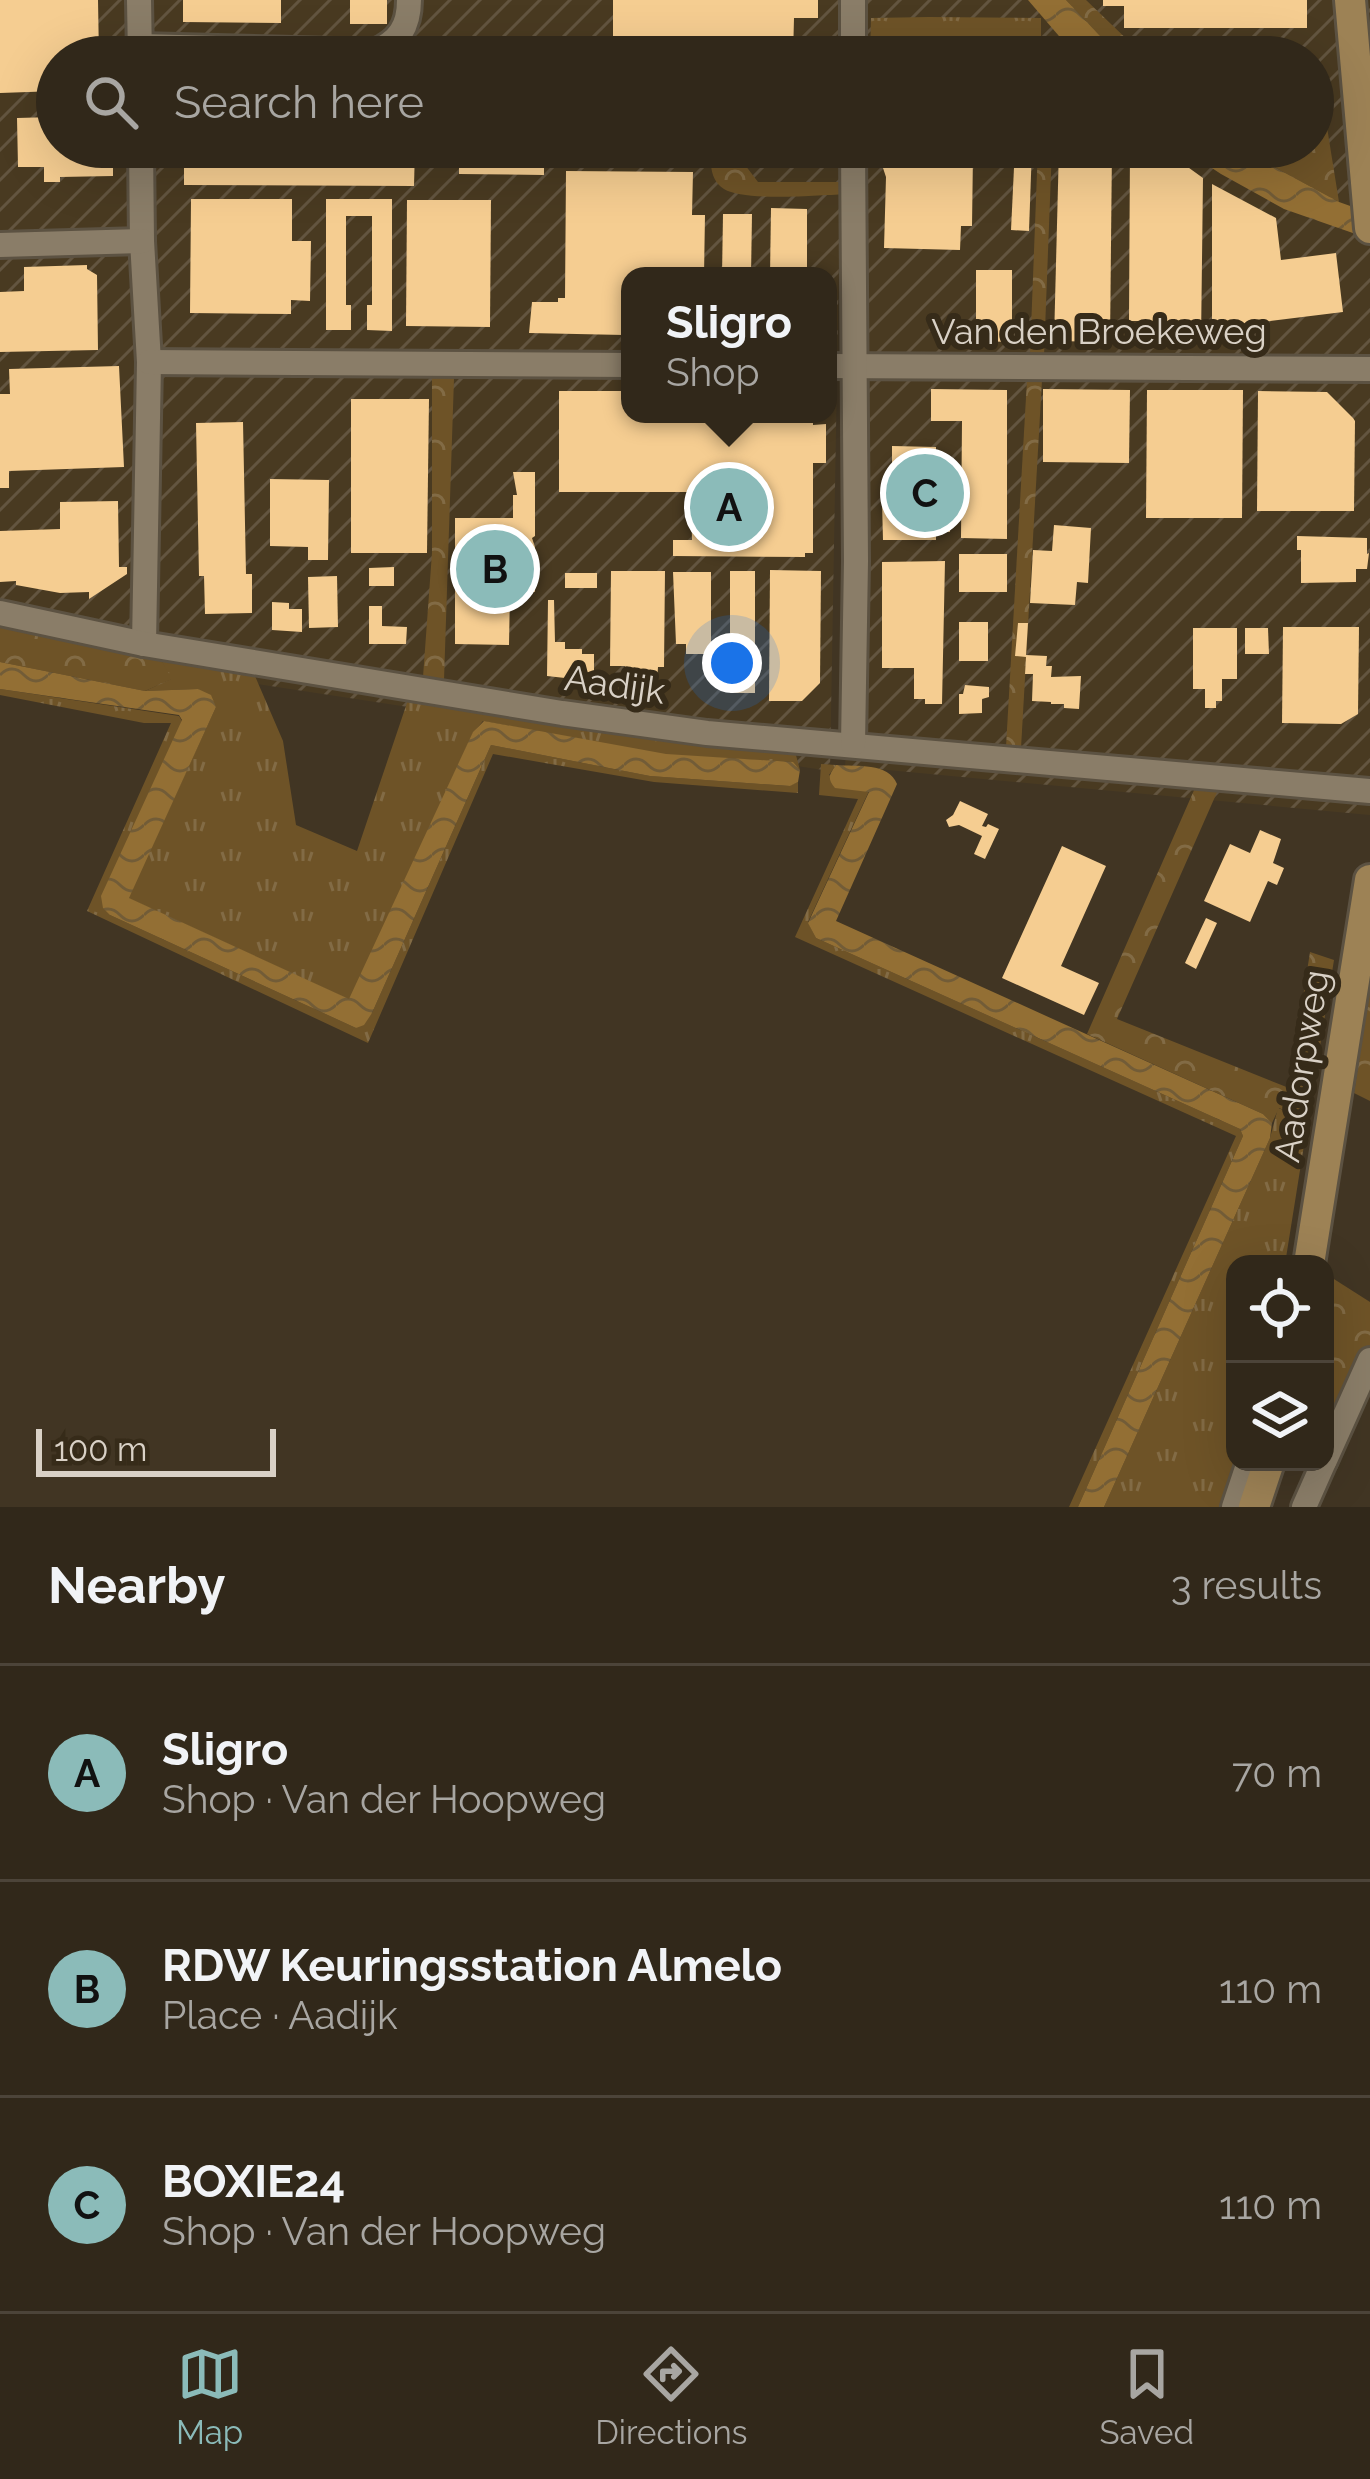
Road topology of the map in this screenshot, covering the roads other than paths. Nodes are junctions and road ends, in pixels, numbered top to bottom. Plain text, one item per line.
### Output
1 (139, 0) edge
2 (409, 0) edge
3 (853, 0) edge
4 (1350, 0) edge
5 (140, 36) edge
6 (399, 36) edge
7 (853, 36) edge
8 (141, 168) edge
9 (854, 168) edge
10 (1369, 218) edge
11 (142, 242) junction
12 (0, 245) edge
13 (148, 362) junction
14 (621, 365) edge
15 (837, 366) edge
16 (854, 366) junction
17 (1370, 369) edge
18 (0, 613) edge
19 (144, 644) junction
20 (853, 744) junction
21 (1370, 791) edge
22 (1370, 880) edge
23 (1310, 1255) edge
24 (1370, 1360) edge
25 (1334, 1441) edge
26 (1246, 1471) edge
27 (1266, 1471) edge
28 (1320, 1471) edge
29 (1234, 1507) edge
30 (1254, 1507) edge
31 (1304, 1507) edge

1 - 5 street
2 - 6 street
3 - 7 street
4 - 10 main road
8 - 11 street
9 - 16 street
11 - 12 street
11 - 13 street
13 - 14 street
13 - 19 street
15 - 16 street, Van den Broekeweg
16 - 17 street, Van den Broekeweg
16 - 20 street
18 - 19 street, Aadijk
19 - 20 street, Aadijk
20 - 21 street, Aadijk
22 - 23 main road, Aadorpweg
24 - 25 street
26 - 29 street
27 - 30 main road
28 - 31 street

